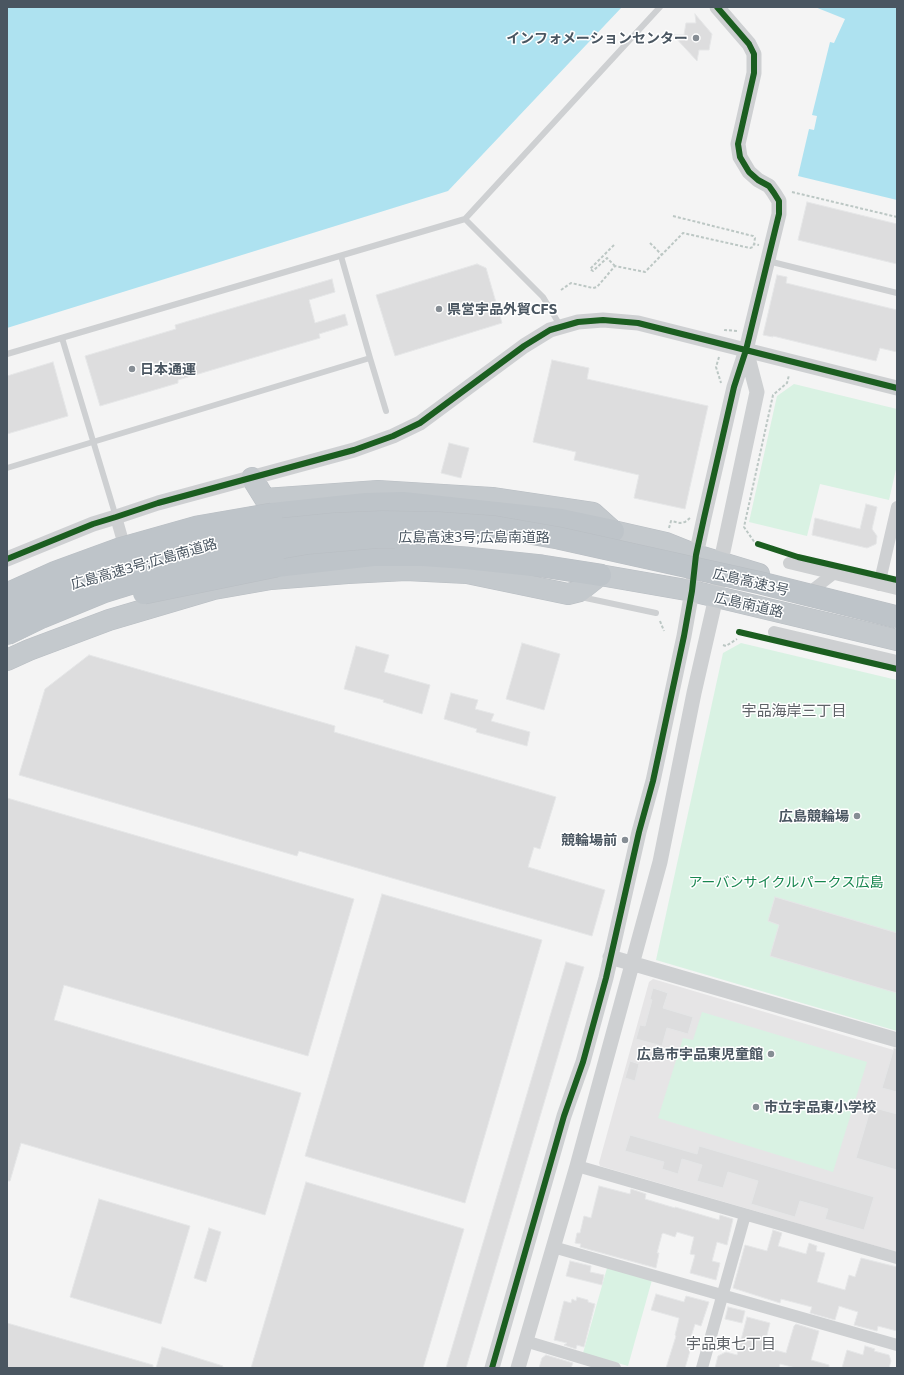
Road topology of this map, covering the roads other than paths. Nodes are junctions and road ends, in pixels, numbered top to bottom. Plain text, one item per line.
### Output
1 (660, 7) edge
2 (717, 7) edge
3 (465, 219) junction
4 (341, 256) junction
5 (768, 261) junction
6 (897, 293) edge
7 (561, 327) junction
8 (62, 338) junction
9 (746, 350) junction
10 (7, 354) edge
11 (370, 358) junction
12 (897, 388) edge
13 (386, 411) dead end
14 (93, 442) junction
15 (7, 468) edge
16 (252, 478) junction
17 (897, 507) edge
18 (116, 516) junction
19 (613, 531) junction
20 (558, 538) junction
21 (696, 555) junction
22 (7, 559) edge
23 (721, 561) junction
24 (789, 563) dead end
25 (833, 574) junction
26 (600, 576) junction
27 (879, 585) junction
28 (815, 588) junction
29 (897, 589) edge
30 (692, 591) junction
31 (7, 594) edge
32 (568, 594) junction
33 (716, 597) junction
34 (897, 608) edge
35 (144, 609) junction
36 (7, 612) edge
37 (656, 613) dead end
38 (897, 617) edge
39 (812, 619) junction
40 (774, 632) dead end
41 (7, 634) edge
42 (897, 640) edge
43 (826, 644) junction
44 (7, 646) edge
45 (7, 660) edge
46 (897, 661) edge
47 (610, 957) junction
48 (633, 964) junction
49 (897, 1040) edge
50 (576, 1166) junction
51 (745, 1214) junction
52 (552, 1247) junction
53 (897, 1258) edge
54 (722, 1296) junction
55 (526, 1341) junction
56 (897, 1345) edge
57 (492, 1368) edge
58 (518, 1368) edge
59 (615, 1368) edge
60 (702, 1368) edge

1 - 3 lane
2 - 5 street
3 - 4 lane
3 - 7 lane
4 - 8 lane
4 - 11 lane
5 - 6 lane
5 - 9 street
7 - 9 street
7 - 16 street
8 - 10 lane
8 - 14 lane
9 - 12 street
9 - 21 street
9 - 23 street
11 - 13 lane
11 - 14 lane
14 - 15 lane
14 - 18 lane
16 - 18 street
16 - 19 highway
17 - 27 street
18 - 22 street
18 - 35 street
19 - 21 highway
19 - 31 highway, bridge
20 - 36 highway, 広島高速3号;広島南道路, bridge
20 - 38 highway, 広島高速3号, bridge
20 - 41 highway, 広島高速3号;広島南道路, bridge
21 - 23 highway
21 - 30 street
23 - 28 highway
23 - 33 street
24 - 25 street
25 - 27 street
25 - 28 street
26 - 30 highway, 広島南道路
26 - 32 highway
26 - 44 highway, bridge
27 - 29 street
28 - 34 highway
30 - 33 highway, 広島南道路
30 - 47 street
32 - 35 highway
32 - 37 lane
33 - 39 highway, 広島南道路
33 - 48 street
35 - 45 highway
39 - 42 highway, 広島南道路
39 - 43 street
40 - 43 street
43 - 46 street
47 - 48 street
47 - 57 street
48 - 49 street
48 - 50 street
50 - 51 street
50 - 52 street
51 - 53 street
51 - 54 street
52 - 54 street
52 - 55 street
54 - 56 street
54 - 60 street
55 - 58 street
55 - 59 street

